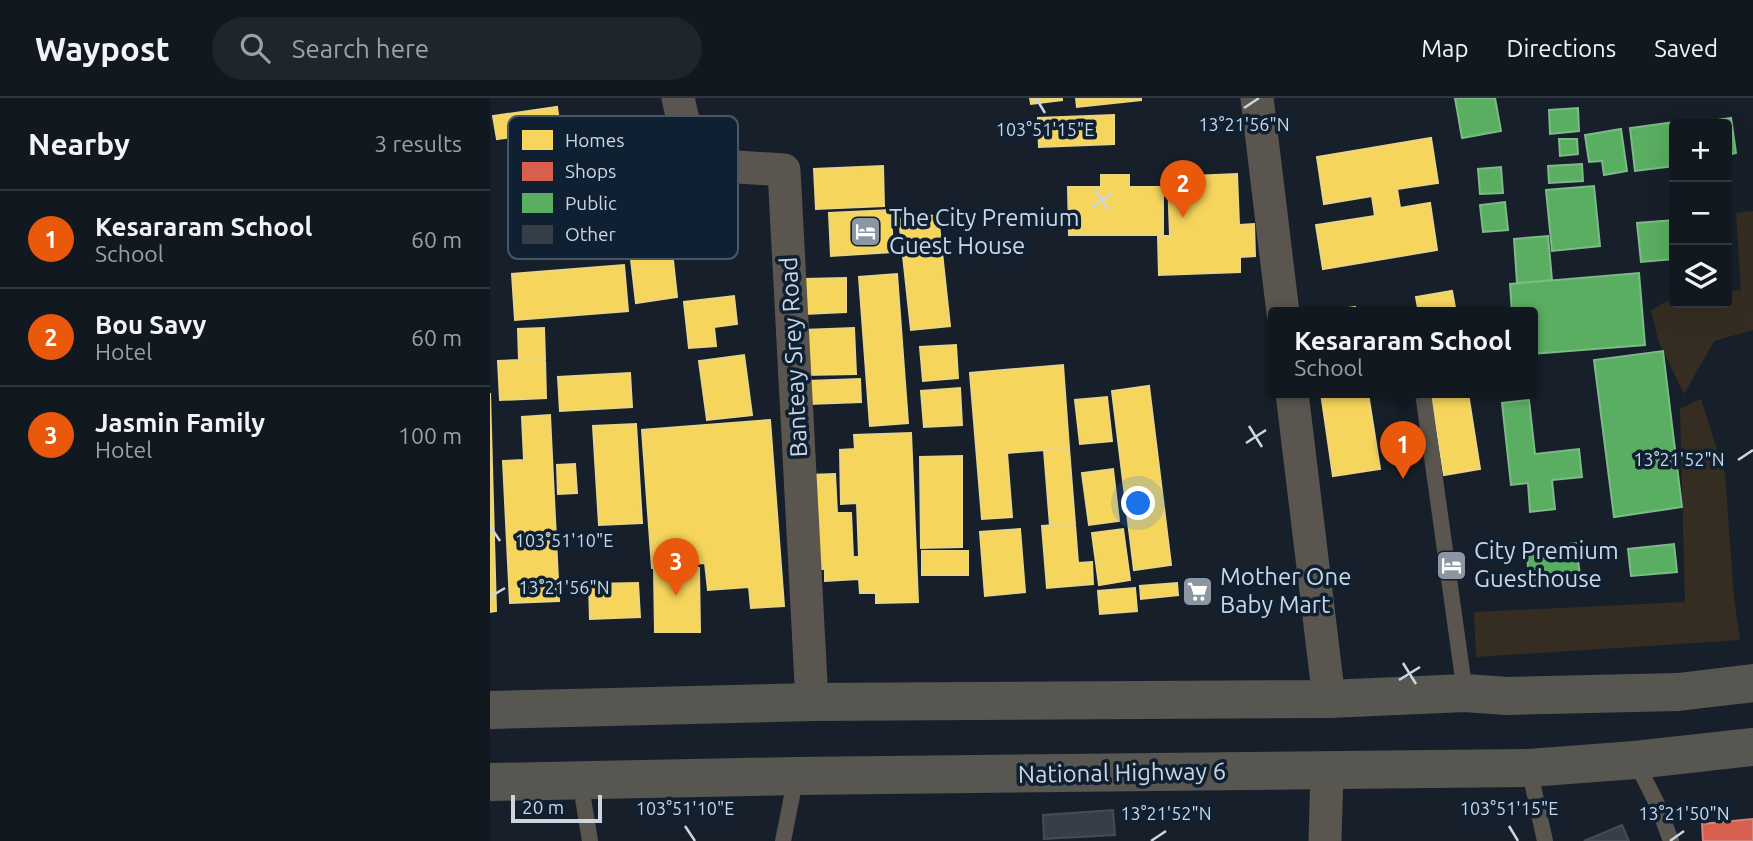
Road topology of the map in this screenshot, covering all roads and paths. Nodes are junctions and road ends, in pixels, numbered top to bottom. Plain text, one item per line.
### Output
1 (678, 98) edge
2 (1257, 98) edge
3 (682, 116) edge
4 (738, 167) edge
5 (1282, 307) edge
6 (1293, 398) edge
7 (1424, 398) edge
8 (1753, 683) edge
9 (1465, 693) junction
10 (1329, 699) junction
11 (812, 702) junction
12 (490, 710) edge
13 (1753, 747) edge
14 (1634, 760) junction
15 (1529, 768) junction
16 (1327, 771) junction
17 (796, 776) junction
18 (580, 780) junction
19 (490, 782) edge
20 (590, 841) edge
21 (783, 841) edge
22 (1325, 841) edge
23 (1545, 841) edge
24 (1671, 841) edge

1 - 3 street, Banteay Srey Road
2 - 5 street
4 - 11 street, Banteay Srey Road
6 - 10 street
7 - 9 lane
8 - 9 main road
9 - 10 main road
10 - 11 main road
11 - 12 main road
13 - 14 main road, National Highway 6
14 - 15 main road, National Highway 6
14 - 24 lane
15 - 16 main road, National Highway 6
15 - 23 lane
16 - 17 main road, National Highway 6
16 - 22 street
17 - 18 main road, National Highway 6
17 - 21 lane
18 - 19 main road, National Highway 6
18 - 20 lane

